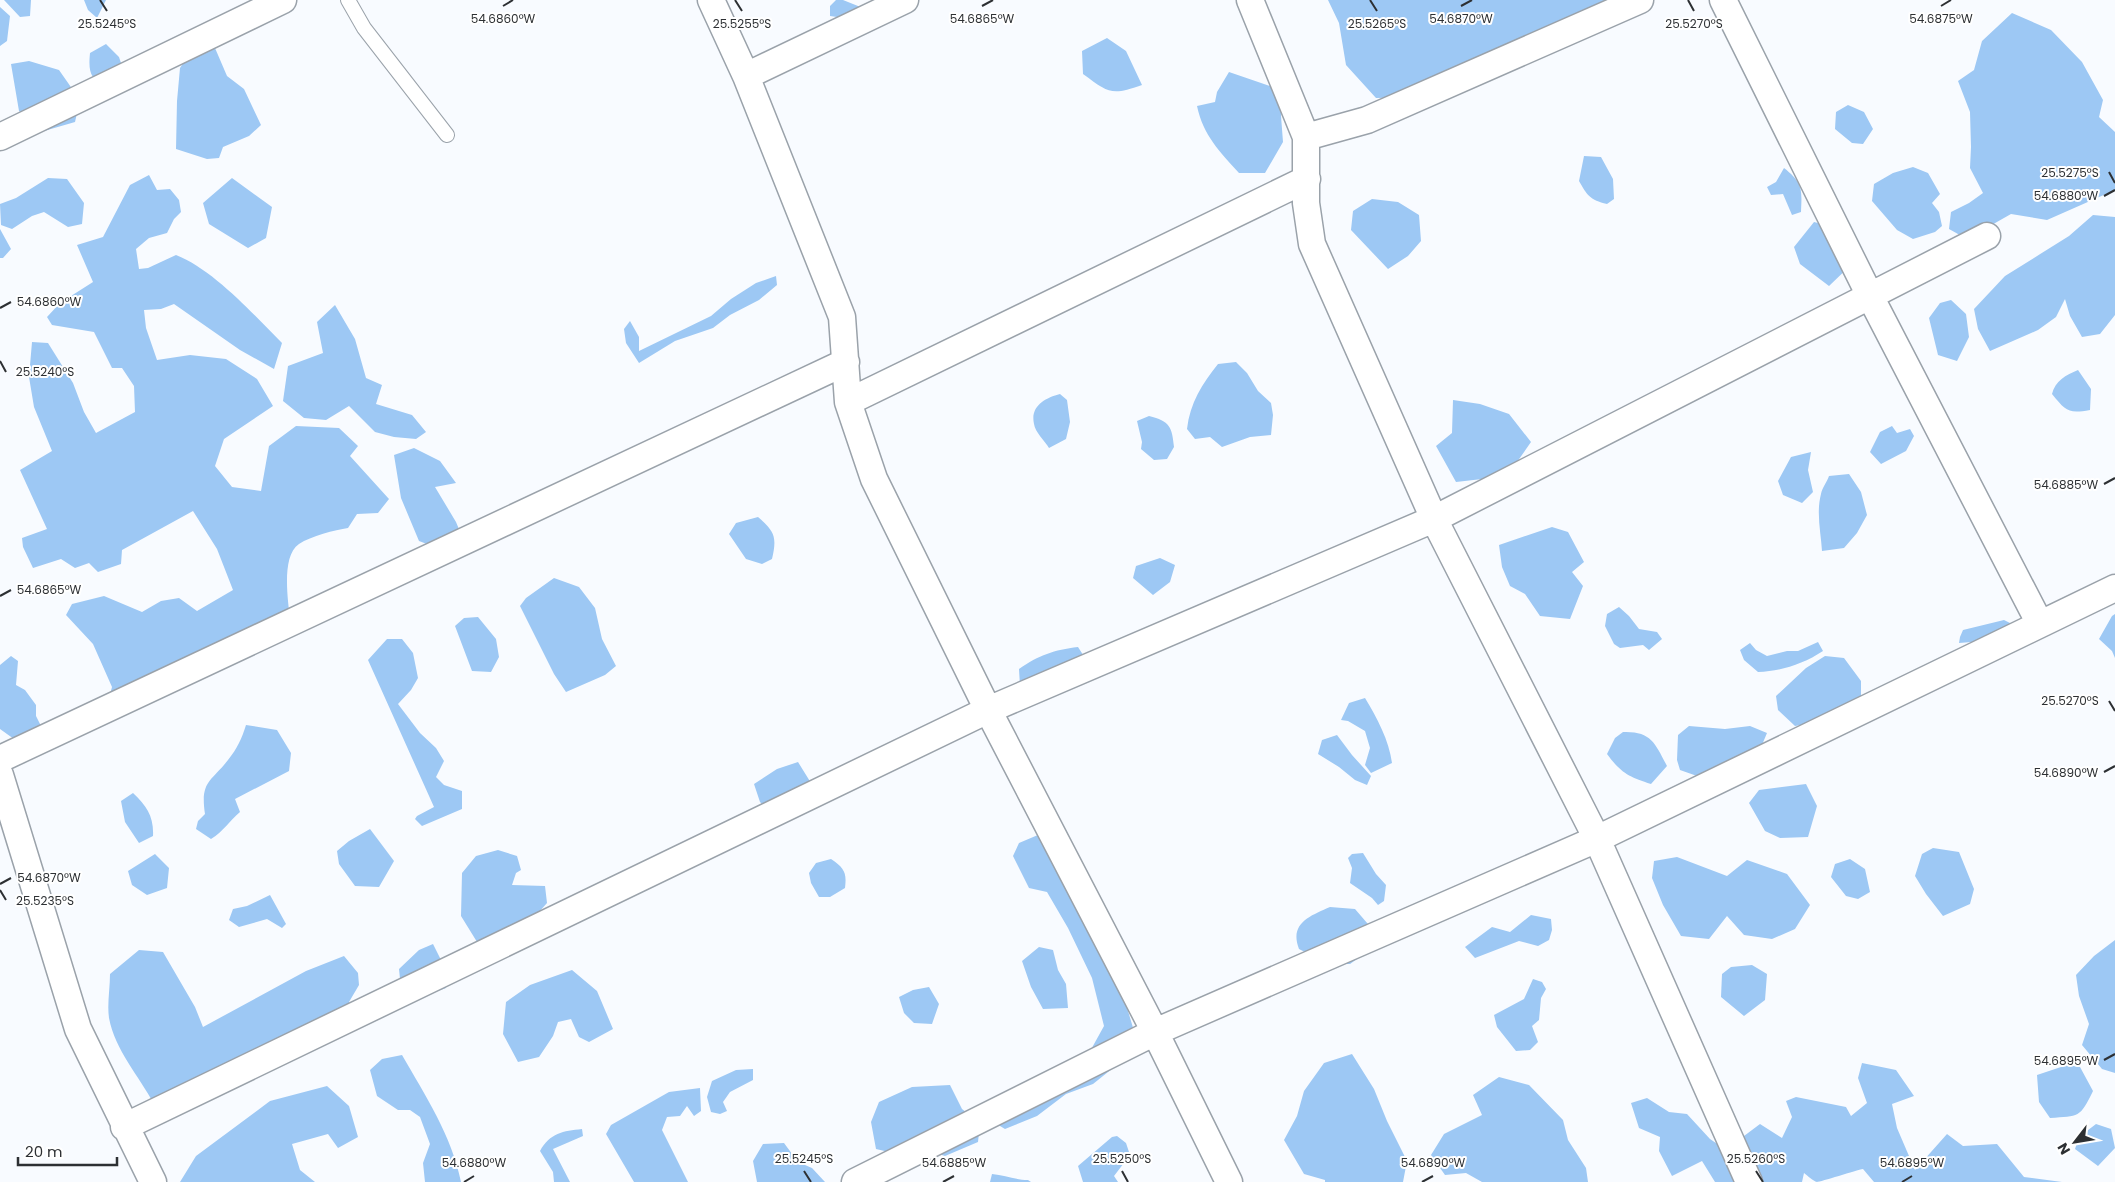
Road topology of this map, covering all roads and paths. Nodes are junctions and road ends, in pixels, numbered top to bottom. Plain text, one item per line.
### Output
1 (283, 0) edge
2 (348, 0) edge
3 (711, 0) edge
4 (905, 0) edge
5 (1250, 0) edge
6 (1640, 0) edge
7 (1723, 0) edge
8 (746, 76) junction
9 (447, 135) dead end
10 (0, 137) edge
11 (1306, 137) junction
12 (1307, 179) junction
13 (1987, 236) dead end
14 (1870, 296) junction
15 (846, 362) junction
16 (848, 402) junction
17 (1434, 519) junction
18 (2115, 588) edge
19 (2040, 624) junction
20 (988, 710) junction
21 (0, 759) edge
22 (0, 775) edge
23 (1597, 839) junction
24 (1155, 1032) junction
25 (124, 1127) junction
26 (153, 1182) edge
27 (855, 1182) edge
28 (1229, 1182) edge
29 (1748, 1182) edge

1 - 10 street
2 - 9 lane
3 - 8 street
4 - 8 street
5 - 11 street
6 - 11 street
7 - 14 street
8 - 15 street
11 - 12 street
12 - 16 street
12 - 17 street
13 - 14 street
14 - 17 street
14 - 19 street
15 - 16 street
15 - 21 street
16 - 20 street
17 - 20 street
17 - 23 street
18 - 19 street
19 - 23 street
20 - 24 street
20 - 25 street
22 - 25 street
23 - 24 street
23 - 29 street
24 - 27 street
24 - 28 street
25 - 26 street

